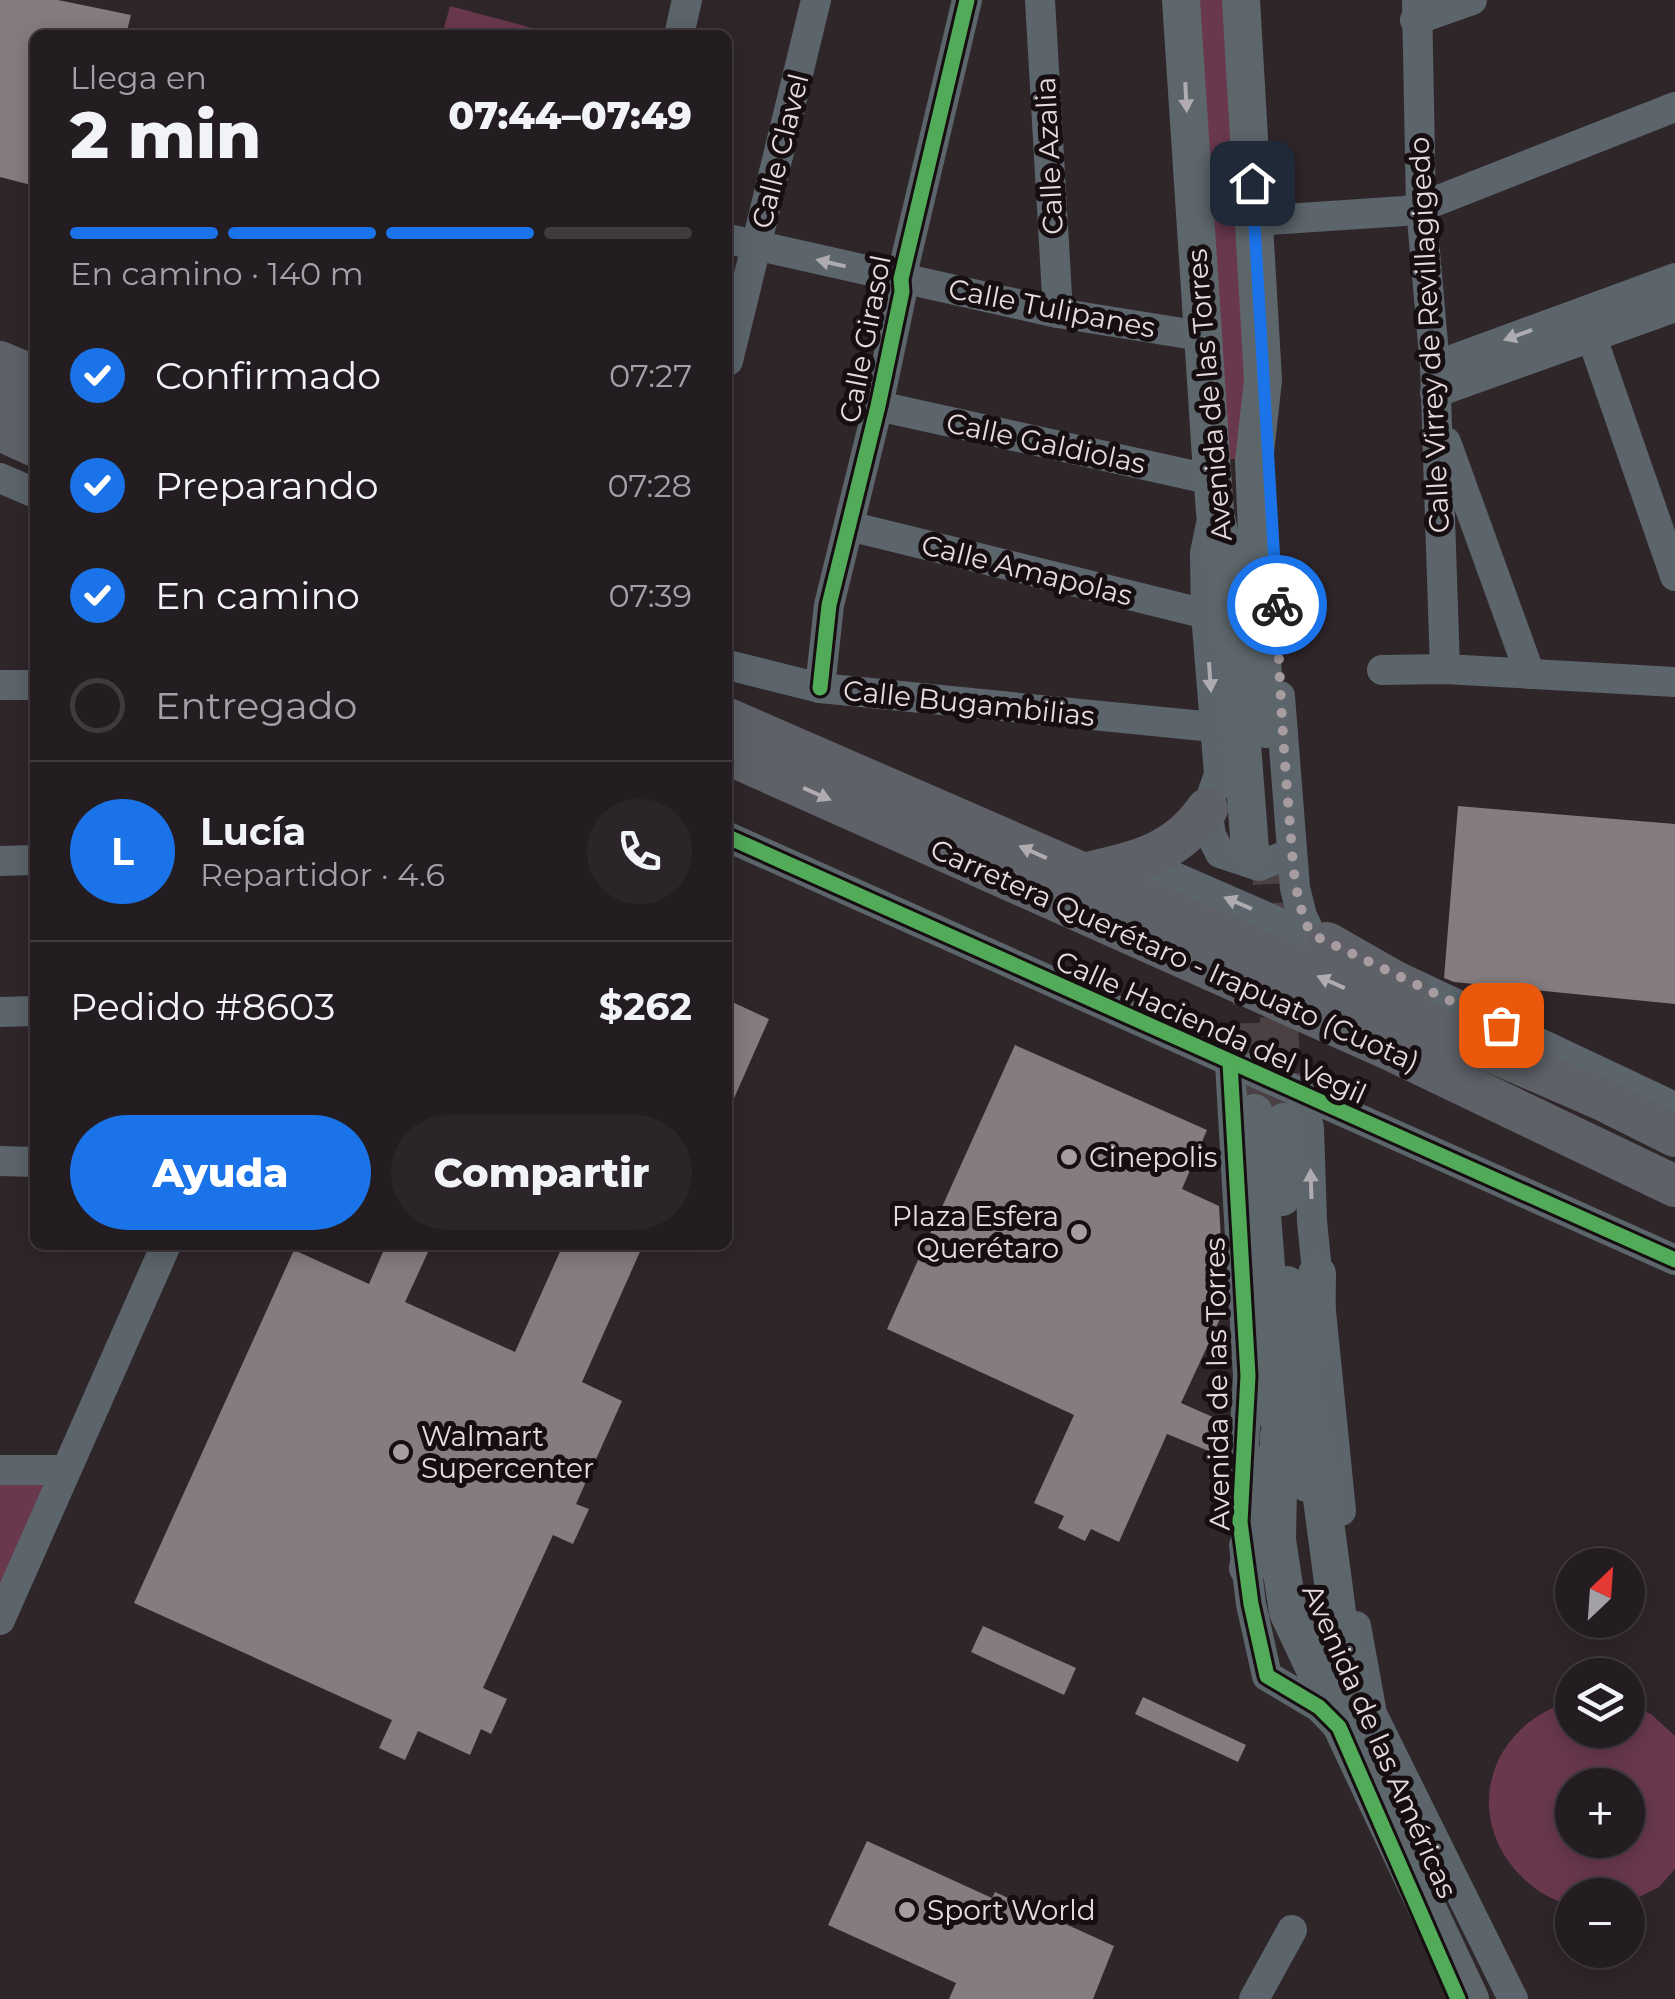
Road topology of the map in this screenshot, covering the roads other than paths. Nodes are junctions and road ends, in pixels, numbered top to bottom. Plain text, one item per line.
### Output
1 (687, 0) edge
2 (816, 0) edge
3 (967, 0) edge
4 (1040, 0) edge
5 (1181, 0) edge
6 (1240, 0) edge
7 (1472, 0) edge
8 (1416, 10) edge
9 (680, 30) edge
10 (1675, 107) edge
11 (1421, 207) junction
12 (1254, 222) junction
13 (742, 243) edge
14 (1675, 278) edge
15 (901, 279) junction
16 (1675, 307) edge
17 (1058, 313) junction
18 (1587, 324) junction
19 (732, 327) edge
20 (1201, 336) junction
21 (0, 362) edge
22 (30, 375) edge
23 (1435, 392) junction
24 (0, 396) edge
25 (878, 406) junction
26 (30, 409) edge
27 (0, 430) edge
28 (30, 444) edge
29 (0, 478) edge
30 (30, 492) edge
31 (1214, 496) junction
32 (849, 526) junction
33 (1675, 576) edge
34 (1206, 614) junction
35 (732, 666) edge
36 (1382, 670) dead end
37 (1445, 670) junction
38 (1530, 674) junction
39 (1675, 682) edge
40 (0, 685) edge
41 (30, 685) edge
42 (820, 688) junction
43 (732, 721) edge
44 (1213, 727) junction
45 (732, 756) edge
46 (1208, 810) junction
47 (732, 839) edge
48 (1270, 849) junction
49 (30, 860) edge
50 (0, 861) edge
51 (1138, 861) junction
52 (1083, 874) junction
53 (1319, 939) junction
54 (30, 1011) edge
55 (0, 1012) edge
56 (1389, 1049) junction
57 (1230, 1063) junction
58 (1603, 1100) junction
59 (1675, 1107) edge
60 (1277, 1114) junction
61 (1675, 1136) edge
62 (0, 1162) edge
63 (30, 1162) edge
64 (1675, 1186) edge
65 (1675, 1211) edge
66 (164, 1250) edge
67 (1675, 1260) edge
68 (1302, 1279) junction
69 (1270, 1328) junction
70 (1295, 1438) junction
71 (0, 1470) edge
72 (65, 1470) junction
73 (1249, 1586) junction
74 (1355, 1618) joint
75 (0, 1620) edge
76 (1362, 1660) junction
77 (1346, 1729) junction
78 (1292, 1930) dead end
79 (1254, 1999) edge
80 (1458, 1999) edge
81 (1470, 1999) edge
82 (1483, 1999) edge
83 (1513, 1999) edge

1 - 9 street
2 - 13 street, Calle Clavel
3 - 15 street, Calle Girasol
4 - 17 street, Calle Azalia
5 -> 20 main road, Avenida de las Torres
6 - 12 main road, Avenida de las Torres
7 - 8 street
8 - 11 street, Calle Virrey de Revillagigedo
10 - 11 street
11 - 12 street
11 - 23 street, Calle Virrey de Revillagigedo
12 - 48 main road, Avenida de las Torres
15 -> 13 street, Calle Tulipanes
13 - 19 street, Calle Clavel
14 - 18 street
15 - 17 street, Calle Tulipanes
15 - 25 street, Calle Girasol
16 - 18 street
17 - 20 street, Calle Tulipanes
18 - 23 street
18 - 33 street
20 - 31 main road, Avenida de las Torres
21 - 22 highway
23 - 37 street, Calle Virrey de Revillagigedo
23 - 38 street
24 - 26 highway
25 - 31 street, Calle Galdiolas
25 - 32 street, Calle Girasol
27 - 28 highway
29 - 30 street
31 - 34 street
31 - 48 main road, Avenida de las Torres
32 - 34 street, Calle Amapolas
32 - 42 street, Calle Girasol
34 -> 44 street
35 - 42 street, Calle Bugambilias
36 - 37 street
37 - 38 street
38 - 39 street
40 - 41 street
42 - 44 street, Calle Bugambilias
52 -> 43 highway, Carretera Querétaro - Irapuato (Cuota)
44 - 46 street
45 -> 56 highway, Carretera Querétaro - Irapuato (Cuota)
46 - 48 street
46 - 51 highway
47 - 57 street, Calle Hacienda del Vegil
48 - 53 street, Avenida de las Torres
49 - 50 street
51 - 52 highway
53 -> 51 street
58 -> 52 highway, Carretera Querétaro - Irapuato (Cuota)
53 - 58 highway
53 - 59 street
54 - 55 street
56 - 64 highway, Carretera Querétaro - Irapuato (Cuota)
56 - 65 highway
57 - 60 street, Avenida de las Torres
57 - 60 street, Calle Hacienda del Vegil
58 - 61 highway, Carretera Querétaro - Irapuato (Cuota)
60 - 67 street, Calle Hacienda del Vegil
68 -> 60 main road, Avenida de las Torres
60 - 69 main road, Avenida de las Torres
60 - 73 street, Avenida de las Torres
62 - 63 street
66 - 72 street
68 - 70 main road, Avenida de las Torres
68 - 74 main road
69 - 70 main road, Avenida de las Torres
69 - 73 main road
70 - 77 main road, Avenida de las Américas, bridge
70 - 81 main road, Avenida de las Américas, bridge
71 - 72 street
72 - 75 street
73 - 77 street, Avenida de las Torres
74 - 76 street
76 - 77 street
76 - 83 street
77 - 80 street, Avenida de las Torres
77 - 82 main road, Avenida de las Américas
78 - 79 street

